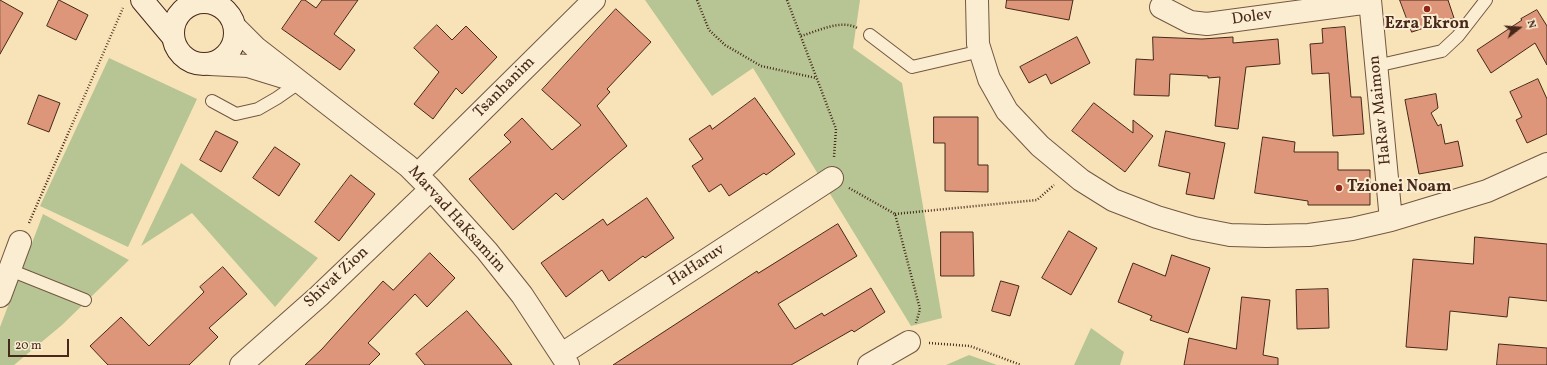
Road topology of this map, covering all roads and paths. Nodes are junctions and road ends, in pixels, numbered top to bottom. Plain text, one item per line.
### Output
1 (594, 0) edge
2 (697, 0) edge
3 (787, 0) edge
4 (977, 0) edge
5 (1486, 0) edge
6 (197, 1) edge
7 (1370, 1) edge
8 (133, 4) edge
9 (1161, 7) dead end
10 (234, 15) edge
11 (870, 35) joint
12 (173, 36) junction
13 (801, 36) junction
14 (980, 51) junction
15 (210, 64) junction
16 (1376, 66) junction
17 (817, 78) junction
18 (300, 82) junction
19 (212, 101) dead end
20 (1547, 164) edge
21 (1069, 170) junction
22 (832, 178) junction
23 (424, 182) junction
24 (895, 214) junction
25 (1391, 220) junction
26 (20, 242) joint
27 (10, 270) junction
28 (0, 296) edge
29 (85, 300) dead end
30 (909, 342) junction
31 (565, 360) edge
32 (241, 365) edge
33 (869, 365) edge
34 (1021, 365) edge

1 - 23 street, Tsanhanim
2 - 17 path
3 - 13 path
4 - 14 street
5 - 16 lane
6 - 10 street
6 - 12 street
7 - 9 street, Dolev
7 - 16 street, HaRav Maimon
8 - 12 street
8 - 26 path
10 - 15 street
10 - 18 street, Marvad HaKsamim
11 - 13 path
11 - 14 lane
12 - 15 street
13 - 17 path
14 - 21 street
15 - 18 street, Marvad HaKsamim
16 - 25 street, HaRav Maimon
17 - 22 path
18 - 19 lane
18 - 23 street, Marvad HaKsamim
20 - 25 street
21 - 24 path
21 - 25 street
22 - 24 path
22 - 31 street, HaHaruv
23 - 31 street, Marvad HaKsamim
23 - 32 street, Shivat Zion
24 - 30 path
26 - 27 street
27 - 28 street
27 - 29 lane
30 - 33 street
30 - 34 path

